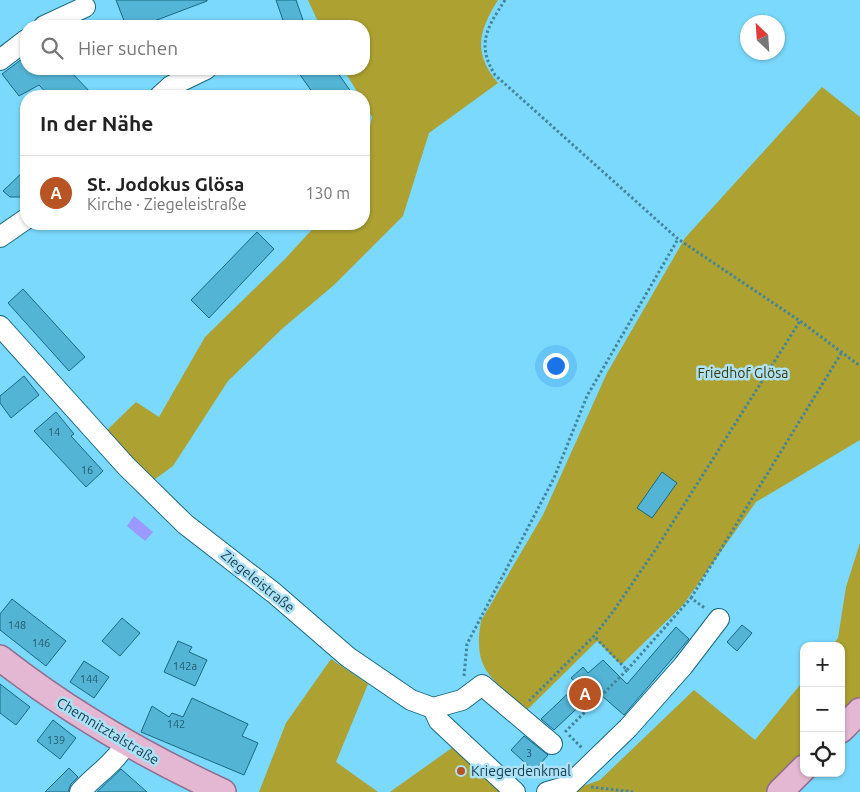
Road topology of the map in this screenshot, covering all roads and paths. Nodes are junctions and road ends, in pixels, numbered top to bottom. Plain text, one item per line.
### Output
1 (505, 0) edge
2 (85, 7) dead end
3 (57, 20) edge
4 (20, 45) edge
5 (0, 60) edge
6 (193, 75) edge
7 (166, 90) edge
8 (20, 223) edge
9 (0, 238) edge
10 (678, 239) junction
11 (800, 321) junction
12 (0, 326) edge
13 (842, 352) junction
14 (860, 366) edge
15 (691, 598) junction
16 (719, 619) joint
17 (594, 636) junction
18 (0, 658) edge
19 (627, 670) junction
20 (462, 700) junction
21 (433, 708) junction
22 (860, 711) edge
23 (516, 714) junction
24 (845, 726) edge
25 (558, 738) junction
26 (126, 744) junction
27 (595, 761) junction
28 (800, 772) edge
29 (568, 786) junction
30 (80, 792) edge
31 (222, 792) edge
32 (515, 792) edge
33 (547, 792) edge
34 (634, 792) edge
35 (780, 792) edge

1 - 10 path
2 - 3 street
4 - 5 street
6 - 7 street
8 - 9 street
10 - 11 path
10 - 20 path
11 - 13 path
11 - 17 path
12 - 21 street, Ziegeleistraße
13 - 14 path
13 - 15 path
15 - 16 path
15 - 19 path
16 - 27 street
17 - 19 path
17 - 23 path
18 - 26 main road, Chemnitztalstraße
19 - 25 path
20 - 21 street
20 - 23 street
21 - 32 street
22 - 24 main road
23 - 25 street
25 - 27 path
26 - 30 street
26 - 31 main road, Chemnitztalstraße
27 - 29 street
28 - 35 main road
29 - 33 street
29 - 34 path

